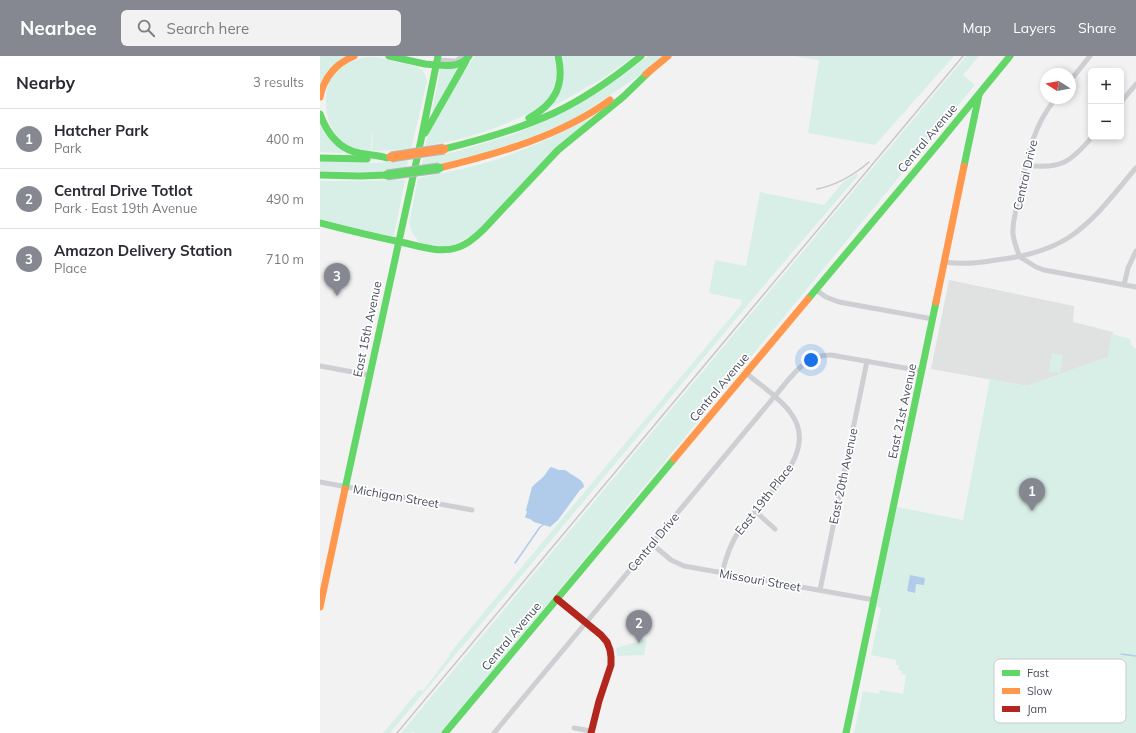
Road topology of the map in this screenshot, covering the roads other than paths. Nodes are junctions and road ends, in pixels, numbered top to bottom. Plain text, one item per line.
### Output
1 (354, 56) edge
2 (389, 56) edge
3 (558, 56) edge
4 (641, 56) edge
5 (668, 56) edge
6 (1010, 56) edge
7 (1090, 56) edge
8 (466, 58) edge
9 (437, 60) edge
10 (651, 70) junction
11 (1076, 74) edge
12 (1136, 84) edge
13 (980, 94) junction
14 (320, 97) edge
15 (1124, 98) edge
16 (1051, 104) edge
17 (320, 114) edge
18 (499, 134) junction
19 (421, 140) junction
20 (1089, 140) edge
21 (389, 157) junction
22 (320, 158) edge
23 (1026, 165) junction
24 (1136, 168) edge
25 (320, 175) edge
26 (320, 223) edge
27 (399, 242) junction
28 (1136, 251) edge
29 (1020, 257) junction
30 (945, 262) junction
31 (1124, 285) junction
32 (1136, 287) edge
33 (816, 290) junction
34 (933, 319) junction
35 (867, 361) junction
36 (320, 366) edge
37 (922, 371) junction
38 (746, 373) junction
39 (369, 375) junction
40 (774, 397) junction
41 (320, 482) edge
42 (346, 487) junction
43 (472, 510) dead end
44 (755, 511) junction
45 (775, 529) dead end
46 (652, 544) junction
47 (722, 573) junction
48 (820, 590) junction
49 (557, 599) junction
50 (874, 600) junction
51 (320, 606) edge
52 (586, 623) junction
53 (574, 728) dead end
54 (591, 732) edge
55 (445, 733) edge
56 (494, 733) edge
57 (846, 733) edge

1 - 14 main road
2 - 9 main road
3 - 18 main road
4 - 18 main road
5 - 10 main road
6 - 13 main road, Central Avenue
7 - 11 street
8 - 9 main road
8 - 19 main road
9 - 19 main road, East 15th Avenue
10 - 25 main road, bridge
10 - 27 main road
12 - 15 street
13 - 30 main road, East 21st Avenue
13 - 33 main road, Central Avenue
16 - 23 street, Central Drive
17 - 21 main road
18 - 21 main road, bridge
19 - 27 main road, East 15th Avenue
20 - 23 street
21 - 22 main road
23 - 29 street, Central Drive
24 - 29 street
26 - 27 main road
27 - 39 main road, East 15th Avenue
28 - 31 street
29 - 30 street
29 - 31 street
30 - 34 main road, East 21st Avenue
31 - 32 street
33 - 34 street
33 - 38 main road, Central Avenue
34 - 37 main road, East 21st Avenue
35 - 37 street
35 - 40 street, Central Drive
35 - 48 street, East 20th Avenue
36 - 39 street
37 - 50 main road, East 21st Avenue
38 - 40 street, East 19th Place
38 - 49 main road, Central Avenue
39 - 42 main road, East 15th Avenue
40 - 44 street, East 19th Place
40 - 46 street, Central Drive
41 - 42 street, Michigan Street
42 - 43 street, Michigan Street
42 - 51 main road, East 15th Avenue
44 - 45 street
44 - 47 street, East 19th Place
46 - 47 street, Missouri Street
46 - 52 street, Central Drive
47 - 48 street, Missouri Street
48 - 50 street, Missouri Street
49 - 52 main road
49 - 55 main road, Central Avenue
50 - 57 main road, East 21st Avenue
52 - 54 main road
52 - 56 street, Central Drive
53 - 54 street

